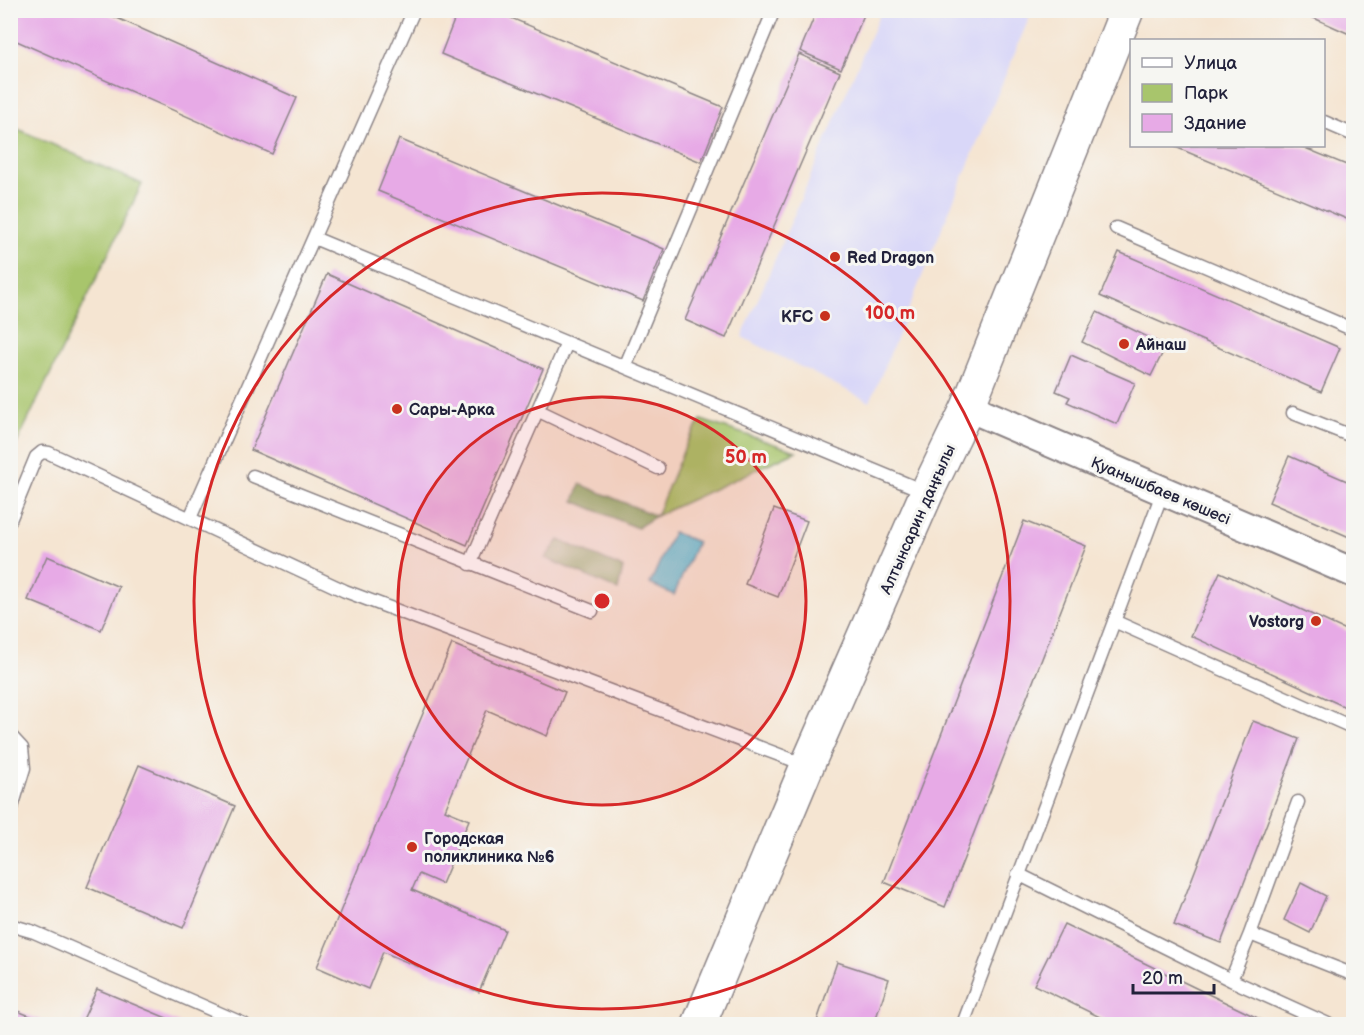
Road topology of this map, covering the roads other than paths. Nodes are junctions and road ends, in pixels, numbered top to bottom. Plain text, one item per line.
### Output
1 (414, 10) edge
2 (774, 10) edge
3 (1127, 10) edge
4 (1325, 123) edge
5 (1353, 135) edge
6 (1116, 228) dead end
7 (314, 238) junction
8 (1353, 330) edge
9 (567, 342) junction
10 (625, 367) junction
11 (969, 408) junction
12 (537, 410) junction
13 (1293, 413) dead end
14 (1353, 437) edge
15 (658, 468) dead end
16 (253, 476) dead end
17 (1163, 491) junction
18 (927, 492) junction
19 (190, 518) junction
20 (10, 520) edge
21 (470, 564) junction
22 (1353, 573) edge
23 (592, 611) dead end
24 (1114, 621) junction
25 (1353, 728) edge
26 (10, 735) edge
27 (807, 766) junction
28 (1298, 802) dead end
29 (10, 814) edge
30 (1018, 874) junction
31 (10, 926) edge
32 (1250, 934) junction
33 (1353, 975) edge
34 (1231, 980) junction
35 (244, 1024) edge
36 (699, 1024) edge
37 (963, 1024) edge
38 (1328, 1024) edge

1 - 7 lane
2 - 10 lane
3 - 11 main road, Алтынсарин даңғылы
4 - 5 lane
6 - 8 lane
7 - 9 lane
7 - 19 lane
9 - 10 lane
9 - 12 lane
10 - 18 lane
11 - 17 street, Қуанышбаев көшесі
11 - 18 main road, Алтынсарин даңғылы
12 - 15 lane
12 - 21 lane
13 - 14 lane
16 - 21 lane
17 - 22 street, Қуанышбаев көшесі
17 - 24 lane
18 - 27 main road, Алтынсарин даңғылы
19 - 20 lane
19 - 27 lane
21 - 23 lane
24 - 25 lane
24 - 30 lane
26 - 29 lane
27 - 36 main road, Алтынсарин даңғылы
28 - 32 lane
30 - 34 lane
30 - 37 lane
31 - 35 lane
32 - 33 lane
32 - 34 lane
34 - 38 lane

